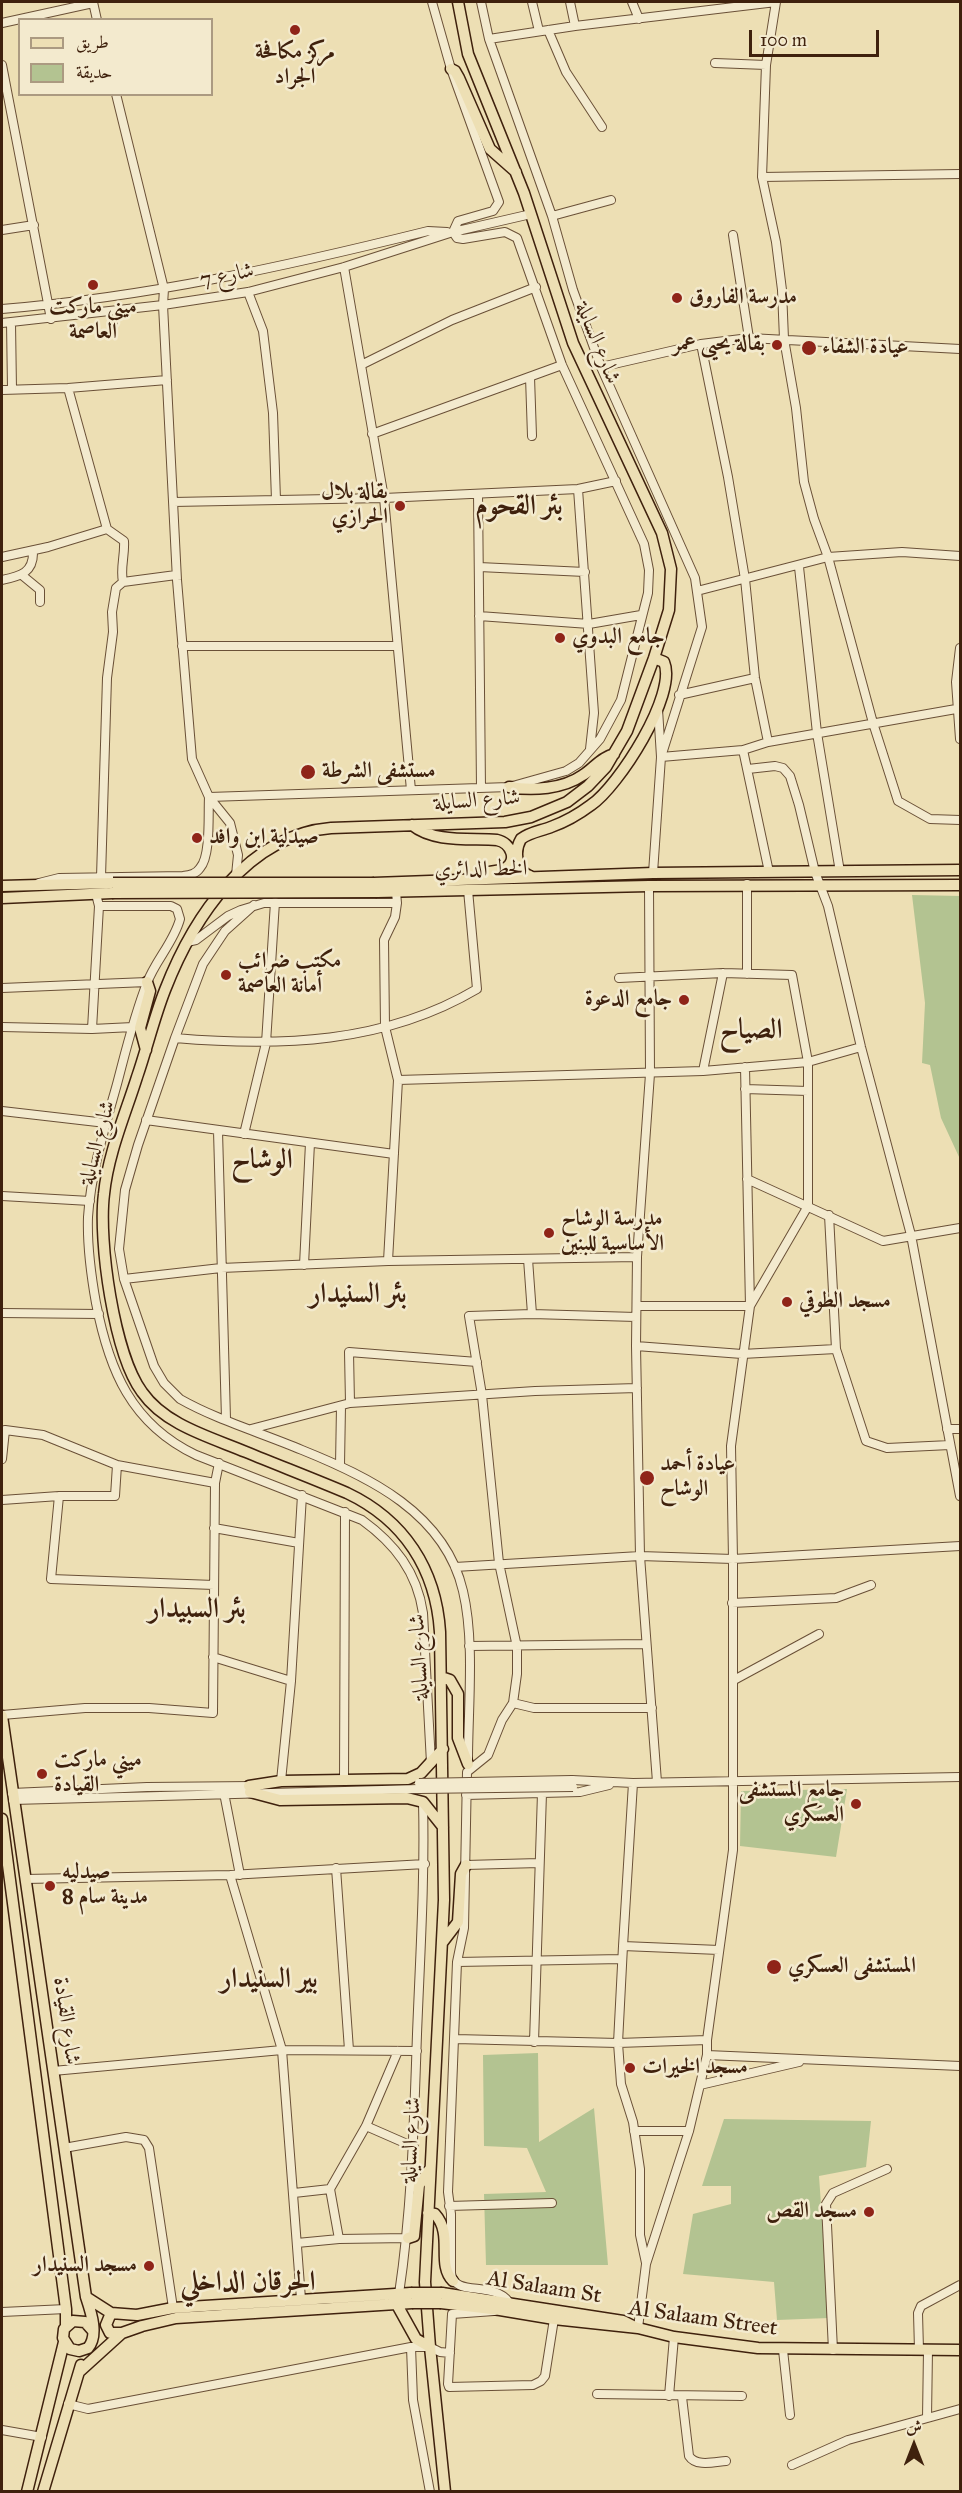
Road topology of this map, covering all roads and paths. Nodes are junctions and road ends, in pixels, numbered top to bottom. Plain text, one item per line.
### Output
1 (93, 2) edge
2 (432, 2) edge
3 (458, 2) edge
4 (481, 2) edge
5 (532, 2) edge
6 (570, 2) edge
7 (632, 2) edge
8 (776, 2) edge
9 (24, 18) edge
10 (97, 18) edge
11 (639, 18) junction
12 (18, 19) edge
13 (2, 23) edge
14 (575, 26) junction
15 (544, 30) junction
16 (489, 39) junction
17 (715, 63) dead end
18 (2, 65) edge
19 (766, 65) junction
20 (451, 69) junction
21 (116, 96) edge
22 (602, 127) dead end
23 (516, 173) junction
24 (960, 174) edge
25 (762, 177) junction
26 (611, 200) dead end
27 (531, 214) junction
28 (552, 216) junction
29 (34, 225) junction
30 (2, 230) edge
31 (453, 232) junction
32 (733, 235) dead end
33 (344, 267) junction
34 (536, 287) junction
35 (164, 290) junction
36 (248, 292) junction
37 (50, 303) junction
38 (163, 305) junction
39 (2, 309) edge
40 (51, 319) junction
41 (6, 323) edge
42 (749, 338) junction
43 (784, 339) junction
44 (701, 344) junction
45 (960, 349) edge
46 (361, 365) junction
47 (562, 365) junction
48 (601, 367) junction
49 (530, 377) junction
50 (167, 380) junction
51 (68, 388) junction
52 (12, 389) junction
53 (2, 390) edge
54 (372, 434) junction
55 (532, 436) dead end
56 (616, 481) junction
57 (578, 489) junction
58 (478, 494) junction
59 (384, 498) junction
60 (276, 500) junction
61 (173, 502) junction
62 (107, 529) junction
63 (33, 551) junction
64 (960, 556) edge
65 (2, 557) edge
66 (828, 557) junction
67 (479, 567) junction
68 (799, 567) junction
69 (585, 572) junction
70 (176, 575) junction
71 (23, 576) junction
72 (745, 579) junction
73 (2, 580) edge
74 (123, 582) junction
75 (698, 591) junction
76 (40, 602) dead end
77 (641, 615) junction
78 (479, 616) junction
79 (588, 624) junction
80 (182, 646) junction
81 (398, 646) junction
82 (960, 652) edge
83 (654, 658) junction
84 (755, 678) junction
85 (679, 695) junction
86 (658, 707) junction
87 (956, 709) junction
88 (873, 723) junction
89 (817, 733) junction
90 (960, 739) edge
91 (768, 742) junction
92 (590, 749) junction
93 (743, 750) junction
94 (614, 754) junction
95 (660, 758) junction
96 (748, 769) junction
97 (510, 787) junction
98 (481, 788) junction
99 (411, 790) junction
100 (209, 797) junction
101 (960, 820) edge
102 (412, 825) junction
103 (960, 870) edge
104 (769, 872) junction
105 (815, 872) junction
106 (840, 872) junction
107 (653, 873) junction
108 (614, 874) junction
109 (236, 875) junction
110 (531, 876) junction
111 (101, 877) junction
112 (482, 878) junction
113 (747, 884) junction
114 (820, 884) junction
115 (34, 885) junction
116 (960, 885) edge
117 (2, 886) edge
118 (614, 886) junction
119 (649, 886) junction
120 (375, 887) junction
121 (113, 888) junction
122 (468, 890) junction
123 (96, 894) junction
124 (397, 897) junction
125 (2, 898) edge
126 (275, 902) junction
127 (254, 905) junction
128 (99, 906) junction
129 (187, 942) junction
130 (723, 973) junction
131 (747, 974) junction
132 (649, 977) junction
133 (619, 978) dead end
134 (147, 982) junction
135 (95, 984) junction
136 (2, 988) edge
137 (2, 1027) edge
138 (133, 1027) junction
139 (385, 1027) junction
140 (92, 1029) junction
141 (175, 1038) junction
142 (266, 1043) junction
143 (861, 1047) junction
144 (146, 1051) junction
145 (808, 1062) junction
146 (745, 1067) junction
147 (703, 1071) junction
148 (650, 1074) junction
149 (398, 1080) junction
150 (745, 1089) junction
151 (808, 1091) junction
152 (2, 1111) edge
153 (146, 1120) junction
154 (106, 1123) junction
155 (218, 1131) junction
156 (244, 1134) junction
157 (310, 1143) junction
158 (394, 1154) junction
159 (747, 1179) junction
160 (2, 1196) edge
161 (90, 1201) junction
162 (808, 1206) junction
163 (829, 1215) junction
164 (960, 1228) edge
165 (911, 1235) junction
166 (637, 1257) junction
167 (528, 1259) junction
168 (388, 1261) junction
169 (303, 1265) junction
170 (221, 1268) junction
171 (124, 1279) junction
172 (637, 1306) junction
173 (750, 1306) junction
174 (2, 1313) edge
175 (99, 1314) junction
176 (532, 1314) junction
177 (636, 1317) junction
178 (636, 1346) junction
179 (836, 1349) junction
180 (742, 1354) junction
181 (477, 1362) junction
182 (637, 1388) junction
183 (482, 1395) junction
184 (345, 1405) junction
185 (226, 1419) junction
186 (251, 1429) junction
187 (947, 1429) junction
188 (960, 1429) edge
189 (950, 1445) junction
190 (2, 1459) edge
191 (219, 1463) junction
192 (117, 1465) junction
193 (340, 1465) junction
194 (215, 1483) junction
195 (302, 1495) junction
196 (60, 1496) junction
197 (960, 1496) edge
198 (2, 1500) edge
199 (345, 1512) junction
200 (214, 1528) junction
201 (299, 1543) junction
202 (960, 1546) edge
203 (640, 1556) junction
204 (733, 1559) junction
205 (499, 1563) junction
206 (454, 1567) junction
207 (214, 1585) junction
208 (871, 1585) dead end
209 (732, 1603) junction
210 (819, 1634) dead end
211 (646, 1644) junction
212 (469, 1646) junction
213 (517, 1647) junction
214 (213, 1657) junction
215 (441, 1677) junction
216 (734, 1680) junction
217 (291, 1681) junction
218 (513, 1703) junction
219 (652, 1708) junction
220 (2, 1715) edge
221 (443, 1749) junction
222 (431, 1763) junction
223 (467, 1768) junction
224 (960, 1777) edge
225 (344, 1780) junction
226 (281, 1781) junction
227 (657, 1782) junction
228 (732, 1782) junction
229 (618, 1783) junction
230 (633, 1783) junction
231 (250, 1789) junction
232 (224, 1793) junction
233 (542, 1793) junction
234 (466, 1795) junction
235 (13, 1797) junction
236 (423, 1802) junction
237 (2, 1819) edge
238 (443, 1828) junction
239 (539, 1863) junction
240 (425, 1864) junction
241 (466, 1865) junction
242 (336, 1868) junction
243 (6, 1873) edge
244 (230, 1875) junction
245 (240, 1875) junction
246 (25, 1879) junction
247 (442, 1943) junction
248 (623, 1946) junction
249 (719, 1950) junction
250 (622, 1959) junction
251 (457, 1962) junction
252 (535, 1962) junction
253 (455, 2039) junction
254 (707, 2040) junction
255 (534, 2042) junction
256 (618, 2043) junction
257 (282, 2050) junction
258 (349, 2050) junction
259 (398, 2051) junction
260 (417, 2051) junction
261 (707, 2055) junction
262 (811, 2059) junction
263 (960, 2066) edge
264 (53, 2071) junction
265 (700, 2085) junction
266 (366, 2126) junction
267 (634, 2131) junction
268 (689, 2131) junction
269 (414, 2147) junction
270 (64, 2148) junction
271 (887, 2169) dead end
272 (429, 2170) junction
273 (330, 2189) junction
274 (294, 2193) junction
275 (552, 2203) dead end
276 (449, 2206) junction
277 (428, 2213) junction
278 (408, 2238) junction
279 (339, 2239) junction
280 (297, 2243) junction
281 (646, 2264) junction
282 (453, 2281) junction
283 (960, 2285) edge
284 (86, 2297) junction
285 (398, 2298) junction
286 (301, 2299) junction
287 (505, 2306) junction
288 (173, 2308) junction
289 (66, 2309) junction
290 (2, 2312) edge
291 (111, 2313) junction
292 (554, 2319) junction
293 (66, 2325) junction
294 (638, 2328) junction
295 (93, 2331) junction
296 (122, 2333) junction
297 (674, 2337) junction
298 (64, 2342) junction
299 (411, 2347) junction
300 (430, 2347) junction
301 (88, 2348) junction
302 (783, 2350) junction
303 (833, 2350) junction
304 (923, 2350) junction
305 (960, 2350) edge
306 (450, 2353) junction
307 (79, 2372) junction
308 (597, 2394) dead end
309 (669, 2396) junction
310 (742, 2396) dead end
311 (682, 2397) junction
312 (68, 2404) junction
313 (960, 2409) edge
314 (790, 2415) dead end
315 (927, 2418) junction
316 (2, 2430) edge
317 (42, 2437) junction
318 (726, 2462) dead end
319 (792, 2465) dead end
320 (27, 2492) edge
321 (43, 2492) edge
322 (430, 2492) edge
323 (445, 2492) edge

1 - 9 street
1 - 10 street
2 - 20 street
3 - 23 main road, شارع السايلة
4 - 16 street
5 - 15 street
6 - 14 street
7 - 11 street
8 - 11 street
8 - 19 street
11 - 14 street
12 - 13 street
14 - 15 street
15 - 16 street
15 - 22 street
16 - 28 street
17 - 19 street
18 - 29 street
19 - 25 street
20 - 23 main road
20 - 31 street
21 - 35 street
23 - 27 main road, شارع السايلة
24 - 25 street
25 - 43 street
26 - 28 street
27 - 31 street, شارع 7
27 - 83 main road, شارع السايلة
28 - 48 street
29 - 30 street
29 - 37 street
31 - 33 street, شارع 7
31 - 34 street
31 - 35 street, شارع 7
32 - 42 street
33 - 36 street, شارع 7
33 - 46 street
34 - 46 street
34 - 47 street
35 - 37 street, شارع 7
35 - 38 street
36 - 38 street, شارع 7
36 - 60 street
37 - 39 street, شارع 7
37 - 40 street
38 - 40 street, شارع 7
38 - 50 street
40 - 41 street, شارع 7
41 - 52 street
42 - 43 street
42 - 44 street
43 - 45 street
43 - 66 street
44 - 48 street
44 - 72 street
46 - 54 street
47 - 49 street
47 - 56 street
48 - 75 street
49 - 54 street
49 - 55 street
50 - 51 street
50 - 61 street
51 - 52 street
51 - 62 street
52 - 53 street
54 - 59 street
56 - 57 street
56 - 77 street
57 - 58 street
57 - 69 street
58 - 59 street
58 - 67 street
59 - 60 street
59 - 81 street
60 - 61 street
61 - 70 street
62 - 63 street
62 - 74 street
63 - 65 street
63 - 71 street
64 - 66 street
66 - 68 street
66 - 88 street
67 - 69 street
67 - 78 street
68 - 72 street
68 - 89 street
69 - 79 street
70 - 74 street
70 - 80 street
71 - 73 street
71 - 76 street
72 - 75 street
72 - 84 street
74 - 111 street
75 - 85 street
77 - 79 street
77 - 92 street
78 - 79 street
78 - 98 street
79 - 92 street
80 - 81 street
80 - 100 street
81 - 99 street
82 - 87 street
83 - 86 main road
83 - 94 main road, شارع السايلة
84 - 85 street
84 - 91 street
85 - 95 street
86 - 95 street
86 - 110 main road
87 - 88 street
87 - 90 street
88 - 89 street
88 - 101 street
89 - 91 street
89 - 106 street
91 - 93 street
92 - 97 street
93 - 95 street
93 - 96 street
94 - 97 main road
94 - 102 main road, شارع السايلة
95 - 107 street
96 - 104 street
96 - 105 street
97 - 98 street
98 - 99 street
99 - 100 street
100 - 109 street
100 - 111 street
102 - 109 main road, شارع السايلة
102 - 112 main road
103 - 106 main road, الخط الدائري
104 - 105 main road, الخط الدائري
104 - 107 main road, الخط الدائري
105 - 106 main road, الخط الدائري
105 - 114 street
107 - 108 main road, الخط الدائري
108 - 110 main road, الخط الدائري
108 - 118 main road
109 - 129 main road, شارع السايلة
110 - 112 main road, الخط الدائري
111 - 115 street
112 - 120 main road, الخط الدائري
113 - 114 main road, الخط الدائري
113 - 119 main road, الخط الدائري
113 - 131 street
114 - 116 main road, الخط الدائري
114 - 143 street
115 - 117 main road
115 - 121 main road
118 - 119 main road, الخط الدائري
118 - 122 main road, الخط الدائري
119 - 132 street
120 - 121 main road, الخط الدائري, bridge
120 - 124 main road, الخط الدائري
121 - 123 main road, الخط الدائري
122 - 124 main road, الخط الدائري
122 - 139 street
123 - 125 main road, الخط الدائري
123 - 128 street
124 - 126 street
124 - 139 street
126 - 127 street
126 - 142 street
127 - 129 street
127 - 141 street
128 - 134 street
128 - 135 street
129 - 144 main road, شارع السايلة
130 - 131 street
130 - 132 street
130 - 147 street
131 - 145 street
132 - 133 street
132 - 148 street
134 - 135 street
134 - 138 street
134 - 144 main road
135 - 136 street
135 - 140 street
137 - 140 street
138 - 140 street
138 - 154 street
139 - 142 street
139 - 149 street
141 - 142 street
141 - 153 street
142 - 156 street
143 - 145 street
143 - 165 street
144 - 215 main road, شارع السايلة
145 - 146 street
145 - 151 street
146 - 147 street
146 - 150 street
147 - 148 street
148 - 149 street
148 - 166 street
149 - 158 street
150 - 151 street
150 - 159 street
151 - 162 street
152 - 154 street
153 - 155 street
153 - 171 street
154 - 161 street
155 - 156 street
155 - 170 street
156 - 157 street
157 - 158 street
157 - 169 street
158 - 168 street
159 - 162 street
159 - 173 street
160 - 161 street
161 - 175 street
162 - 163 street
162 - 173 street
163 - 165 street
163 - 179 street
164 - 165 street
165 - 187 street
166 - 167 street
166 - 172 street
167 - 168 street
167 - 176 street
168 - 169 street
169 - 170 street
170 - 171 street
170 - 185 street
171 - 185 street
172 - 173 street
172 - 177 street
173 - 180 street
174 - 175 street
175 - 191 street
176 - 177 street
176 - 181 street
177 - 178 street
178 - 180 street
178 - 182 street
179 - 180 street
179 - 189 street
180 - 204 street
181 - 183 street
181 - 184 street
182 - 183 street
182 - 203 street
183 - 184 street
183 - 205 street
184 - 186 street
184 - 193 street
185 - 186 street
186 - 193 street
187 - 188 street
187 - 189 street
189 - 197 street
190 - 192 street
191 - 194 street
191 - 195 street
192 - 194 street
192 - 196 street
193 - 206 street
194 - 200 street
195 - 199 street
195 - 201 street
196 - 198 street
196 - 207 street
199 - 222 street
199 - 225 street
200 - 201 street
200 - 207 street
201 - 217 street
202 - 204 street
203 - 204 street
203 - 205 street
203 - 211 street
204 - 209 street
205 - 206 street
205 - 213 street
206 - 212 street
207 - 214 street
208 - 209 street
209 - 216 street
210 - 216 street
211 - 213 street
211 - 219 street
212 - 213 street
212 - 223 street
213 - 218 street
214 - 217 street
214 - 220 street
215 - 221 main road, شارع السايلة
215 - 223 main road
216 - 228 street
217 - 226 street
218 - 219 street
218 - 223 street
219 - 227 street
220 - 235 main road, شارع القيادة
221 - 222 main road
221 - 238 main road, شارع السايلة
222 - 225 main road
223 - 234 street
224 - 228 street
225 - 226 main road
226 - 231 main road
227 - 228 street
227 - 230 street
228 - 249 street
229 - 230 street
229 - 231 street, bridge
229 - 233 street
230 - 248 street
231 - 232 street
231 - 235 street
231 - 236 main road
232 - 235 street
232 - 245 street
233 - 234 street
233 - 239 street
234 - 241 street
235 - 246 main road, شارع القيادة
236 - 238 main road
236 - 240 street
237 - 243 main road, شارع القيادة
238 - 247 main road, شارع السايلة
239 - 241 street
239 - 252 street
240 - 242 street
240 - 260 street
241 - 247 main road
241 - 251 street
242 - 245 street
242 - 258 street
243 - 289 main road, شارع القيادة
244 - 245 street
244 - 246 street
244 - 257 street
246 - 264 main road, شارع القيادة
247 - 272 main road, شارع السايلة
248 - 249 street
248 - 250 street
249 - 254 street
250 - 252 street
250 - 256 street
251 - 252 street
251 - 253 street
252 - 255 street
253 - 255 street
253 - 276 street
254 - 256 street
254 - 261 street
255 - 256 street
256 - 267 street
257 - 258 street
257 - 264 street
257 - 274 street
258 - 259 street
259 - 260 street
259 - 266 street
260 - 269 street
261 - 262 street
261 - 265 street
262 - 263 street
262 - 265 street
264 - 270 main road, شارع القيادة
265 - 268 street
266 - 269 street
266 - 273 street
267 - 268 street
267 - 281 street
268 - 281 street
269 - 278 street
270 - 284 main road, شارع القيادة
270 - 288 street
271 - 303 street
272 - 277 main road, شارع السايلة
272 - 278 main road
273 - 274 street
273 - 279 street
274 - 280 street
275 - 276 street
276 - 282 street
277 - 282 main road
277 - 300 main road, شارع السايلة
278 - 279 street
278 - 285 street
279 - 280 street
280 - 286 street
281 - 294 street
282 - 287 street
283 - 304 street
284 - 291 main road
284 - 295 main road, شارع القيادة
285 - 286 main road
285 - 287 main road, Al Salaam St, bridge
285 - 296 main road
285 - 300 main road
286 - 288 main road
287 - 292 main road, Al Salaam Street
287 - 294 main road, Al Salaam St
287 - 306 street
288 - 291 main road
289 - 290 street
289 - 293 main road, شارع القيادة
291 - 296 main road
292 - 294 main road, Al Salaam Street
292 - 306 street
293 - 295 main road
293 - 298 main road
294 - 297 main road, Al Salaam Street
295 - 301 main road
296 - 307 main road
297 - 302 main road, Al Salaam Street
297 - 309 street
298 - 301 main road
298 - 317 main road
299 - 300 street
299 - 312 street
299 - 322 street
300 - 306 street
300 - 323 main road, شارع السايلة
301 - 307 main road
302 - 303 main road, Al Salaam Street
302 - 314 street
303 - 304 main road, Al Salaam Street
304 - 305 main road, Al Salaam Street
304 - 315 street
307 - 312 main road
308 - 309 street
309 - 311 street
310 - 311 street
311 - 318 street
312 - 321 main road
313 - 315 street
315 - 319 street
316 - 317 street
317 - 320 main road

